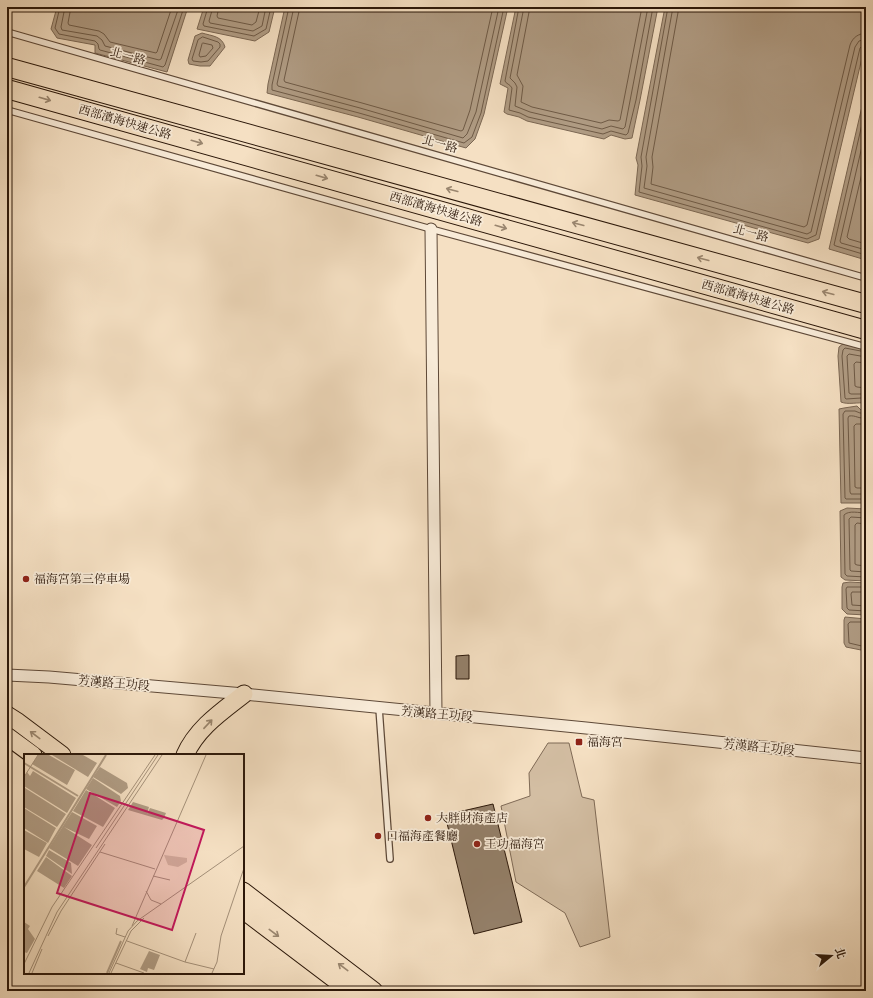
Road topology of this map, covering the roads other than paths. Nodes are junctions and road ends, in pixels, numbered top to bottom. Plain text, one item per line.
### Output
1 (7, 32) edge
2 (7, 67) edge
3 (7, 89) edge
4 (7, 110) edge
5 (431, 229) junction
6 (866, 278) edge
7 (866, 304) edge
8 (866, 330) edge
9 (866, 347) edge
10 (7, 675) edge
11 (244, 694) junction
12 (378, 708) junction
13 (436, 714) junction
14 (7, 715) edge
15 (7, 736) edge
16 (32, 754) edge
17 (61, 754) edge
18 (186, 754) edge
19 (866, 758) edge
20 (390, 859) dead end
21 (244, 892) edge
22 (244, 911) edge
23 (350, 991) edge
24 (374, 991) edge

1 - 6 lane, 北一路
7 -> 2 highway, 西部濱海快速公路
3 -> 8 highway, 西部濱海快速公路
4 - 5 lane
5 - 9 lane
5 - 13 street
10 - 11 street, 芳漢路王功段
11 - 12 street, 芳漢路王功段
18 -> 11 main road
12 - 13 street, 芳漢路王功段
12 - 20 lane
13 - 19 street, 芳漢路王功段
17 -> 14 main road
15 - 16 main road
24 -> 21 main road
22 -> 23 main road

